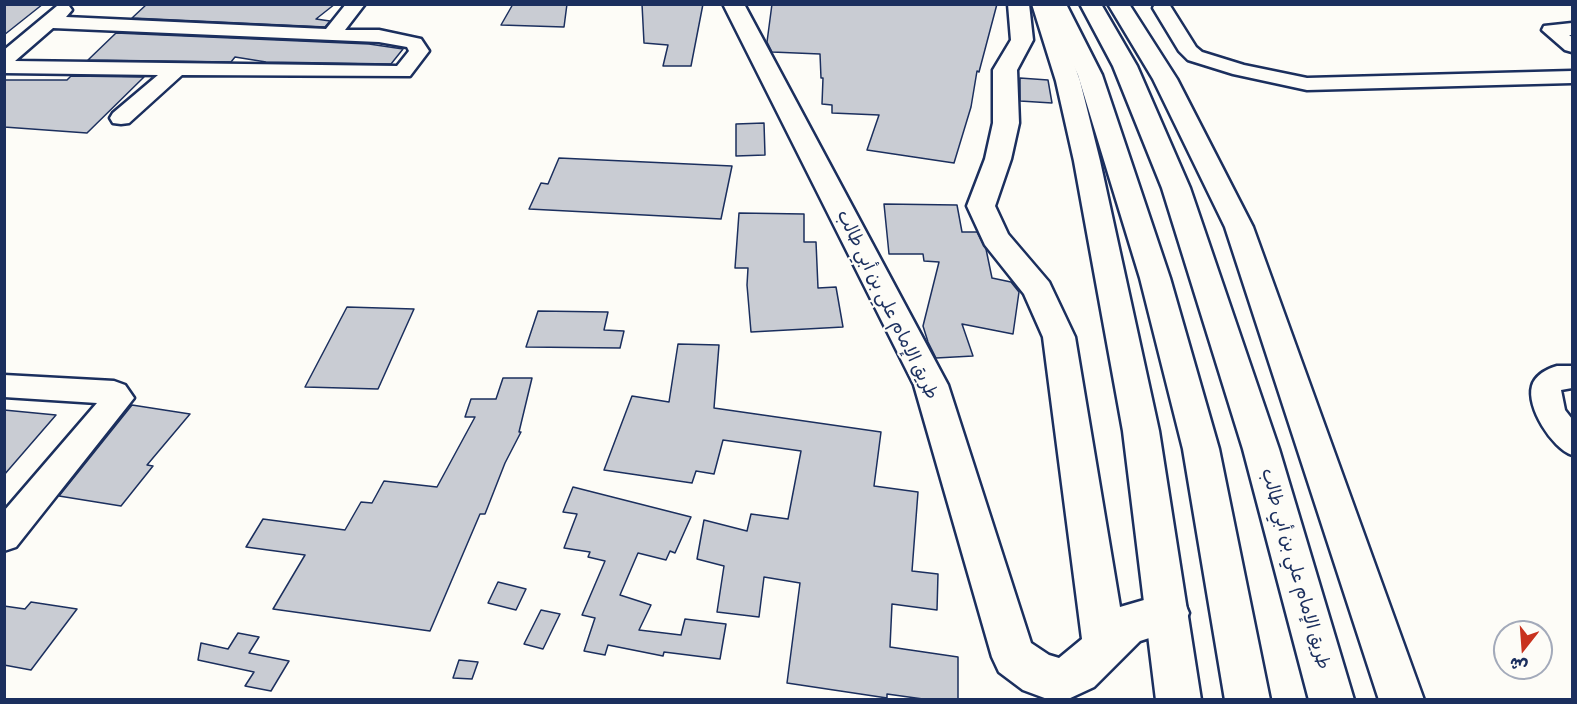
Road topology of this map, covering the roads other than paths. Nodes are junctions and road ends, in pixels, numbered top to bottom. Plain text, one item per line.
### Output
1 (69, 4) edge
2 (356, 4) edge
3 (734, 4) edge
4 (1018, 4) edge
5 (1042, 4) edge
6 (1055, 4) edge
7 (1089, 4) edge
8 (1118, 4) edge
9 (1162, 8) dead end
10 (48, 22) junction
11 (1572, 29) edge
12 (331, 34) junction
13 (1572, 46) edge
14 (4, 60) edge
15 (4, 66) edge
16 (178, 68) junction
17 (1572, 77) edge
18 (121, 118) dead end
19 (1572, 377) edge
20 (4, 386) edge
21 (1572, 442) edge
22 (4, 536) edge
23 (1168, 613) junction
24 (1105, 647) junction
25 (1060, 690) edge
26 (1179, 699) edge
27 (1248, 699) edge
28 (1332, 699) edge
29 (1402, 699) edge

1 - 10 street
2 - 12 street
3 - 25 main road, طريق الإمام علي بن أبي طالب
4 - 24 main road
5 - 23 main road
6 - 27 main road
7 - 28 main road, طريق الإمام علي بن أبي طالب
8 - 29 main road
9 - 17 street
10 - 12 street
10 - 14 street
11 - 13 street
12 - 16 street
15 - 16 street
16 - 18 street
19 - 21 street
20 - 22 street
23 - 24 main road
23 - 26 main road
24 - 25 main road

